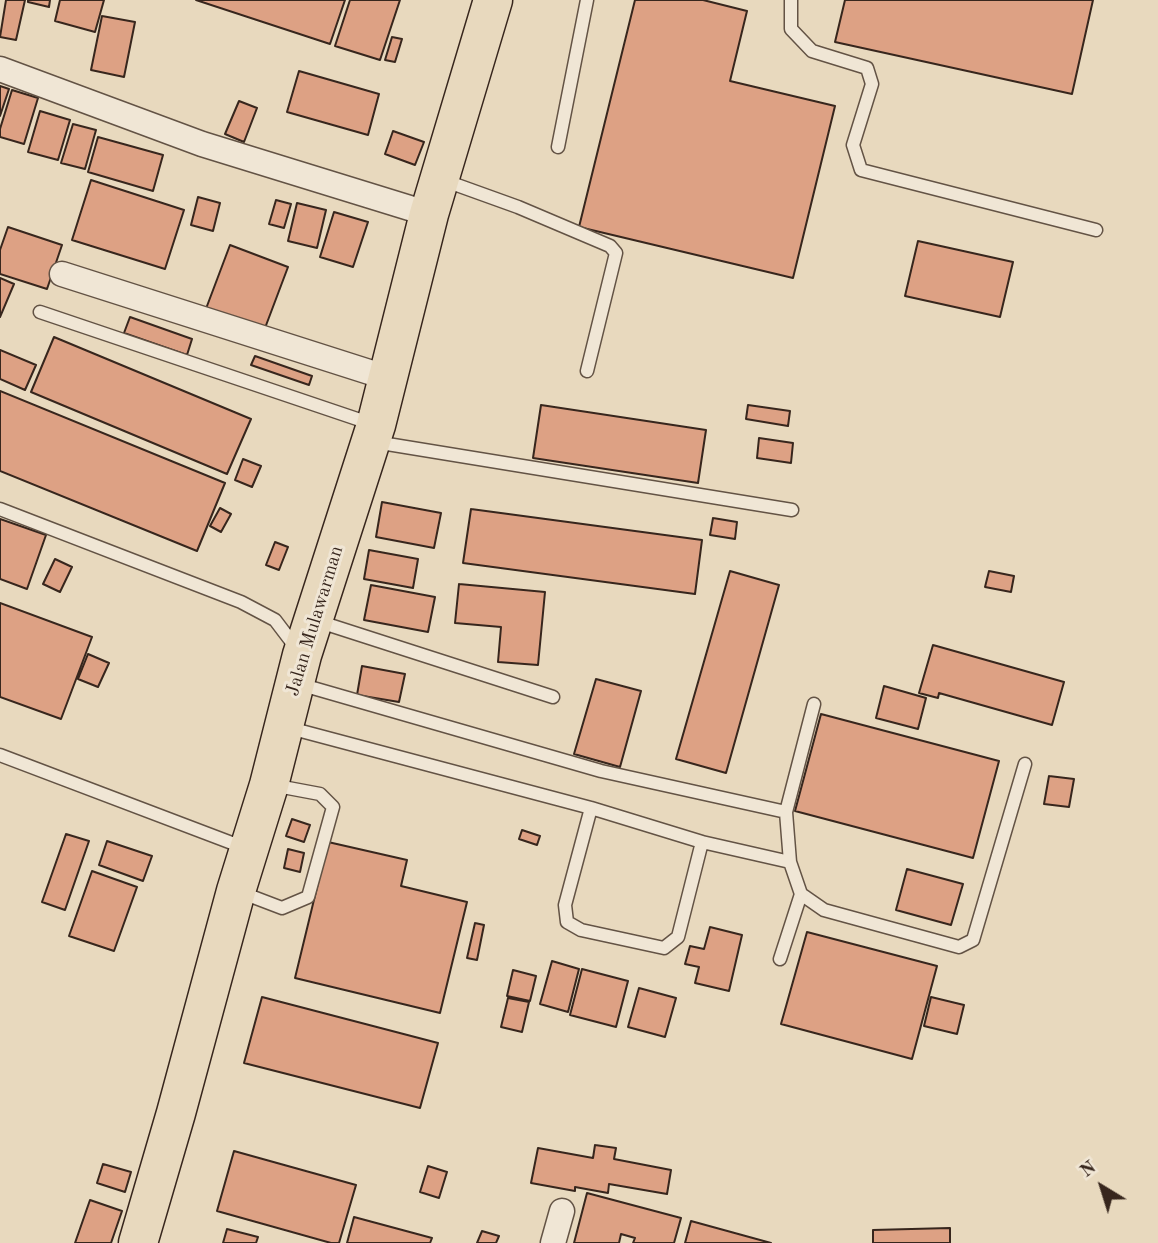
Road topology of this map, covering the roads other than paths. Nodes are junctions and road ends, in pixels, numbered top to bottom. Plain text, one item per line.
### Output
1 (493, 0) edge
2 (587, 0) edge
3 (791, 0) edge
4 (0, 69) edge
5 (558, 147) dead end
6 (434, 197) junction
7 (1096, 230) dead end
8 (62, 274) dead end
9 (40, 312) dead end
10 (587, 371) dead end
11 (388, 378) junction
12 (373, 433) junction
13 (0, 509) edge
14 (792, 510) dead end
15 (303, 652) junction
16 (553, 697) dead end
17 (814, 704) dead end
18 (282, 726) junction
19 (0, 755) edge
20 (1025, 764) dead end
21 (269, 785) junction
22 (591, 808) junction
23 (786, 812) junction
24 (702, 842) junction
25 (248, 849) junction
26 (789, 862) junction
27 (236, 891) junction
28 (801, 894) junction
29 (780, 959) dead end
30 (562, 1211) dead end
31 (138, 1243) edge
32 (553, 1243) edge

1 - 6 highway, Jalan Mulawarman
2 - 5 lane
3 - 7 lane
4 - 6 street
6 - 10 lane
6 - 11 highway, Jalan Mulawarman
8 - 11 street
9 - 12 lane
11 - 12 highway, Jalan Mulawarman
12 - 14 lane
12 - 15 highway, Jalan Mulawarman
13 - 15 lane
15 - 16 lane
15 - 18 highway, Jalan Mulawarman
15 - 23 lane
17 - 23 lane
18 - 21 highway, Jalan Mulawarman
18 - 22 lane
19 - 25 lane
20 - 28 lane
21 - 25 highway, Jalan Mulawarman
21 - 27 lane
22 - 24 lane
22 - 24 lane
23 - 26 lane
24 - 26 lane
25 - 27 highway, Jalan Mulawarman
26 - 28 lane
27 - 31 highway, Jalan Mulawarman
28 - 29 lane
30 - 32 street

